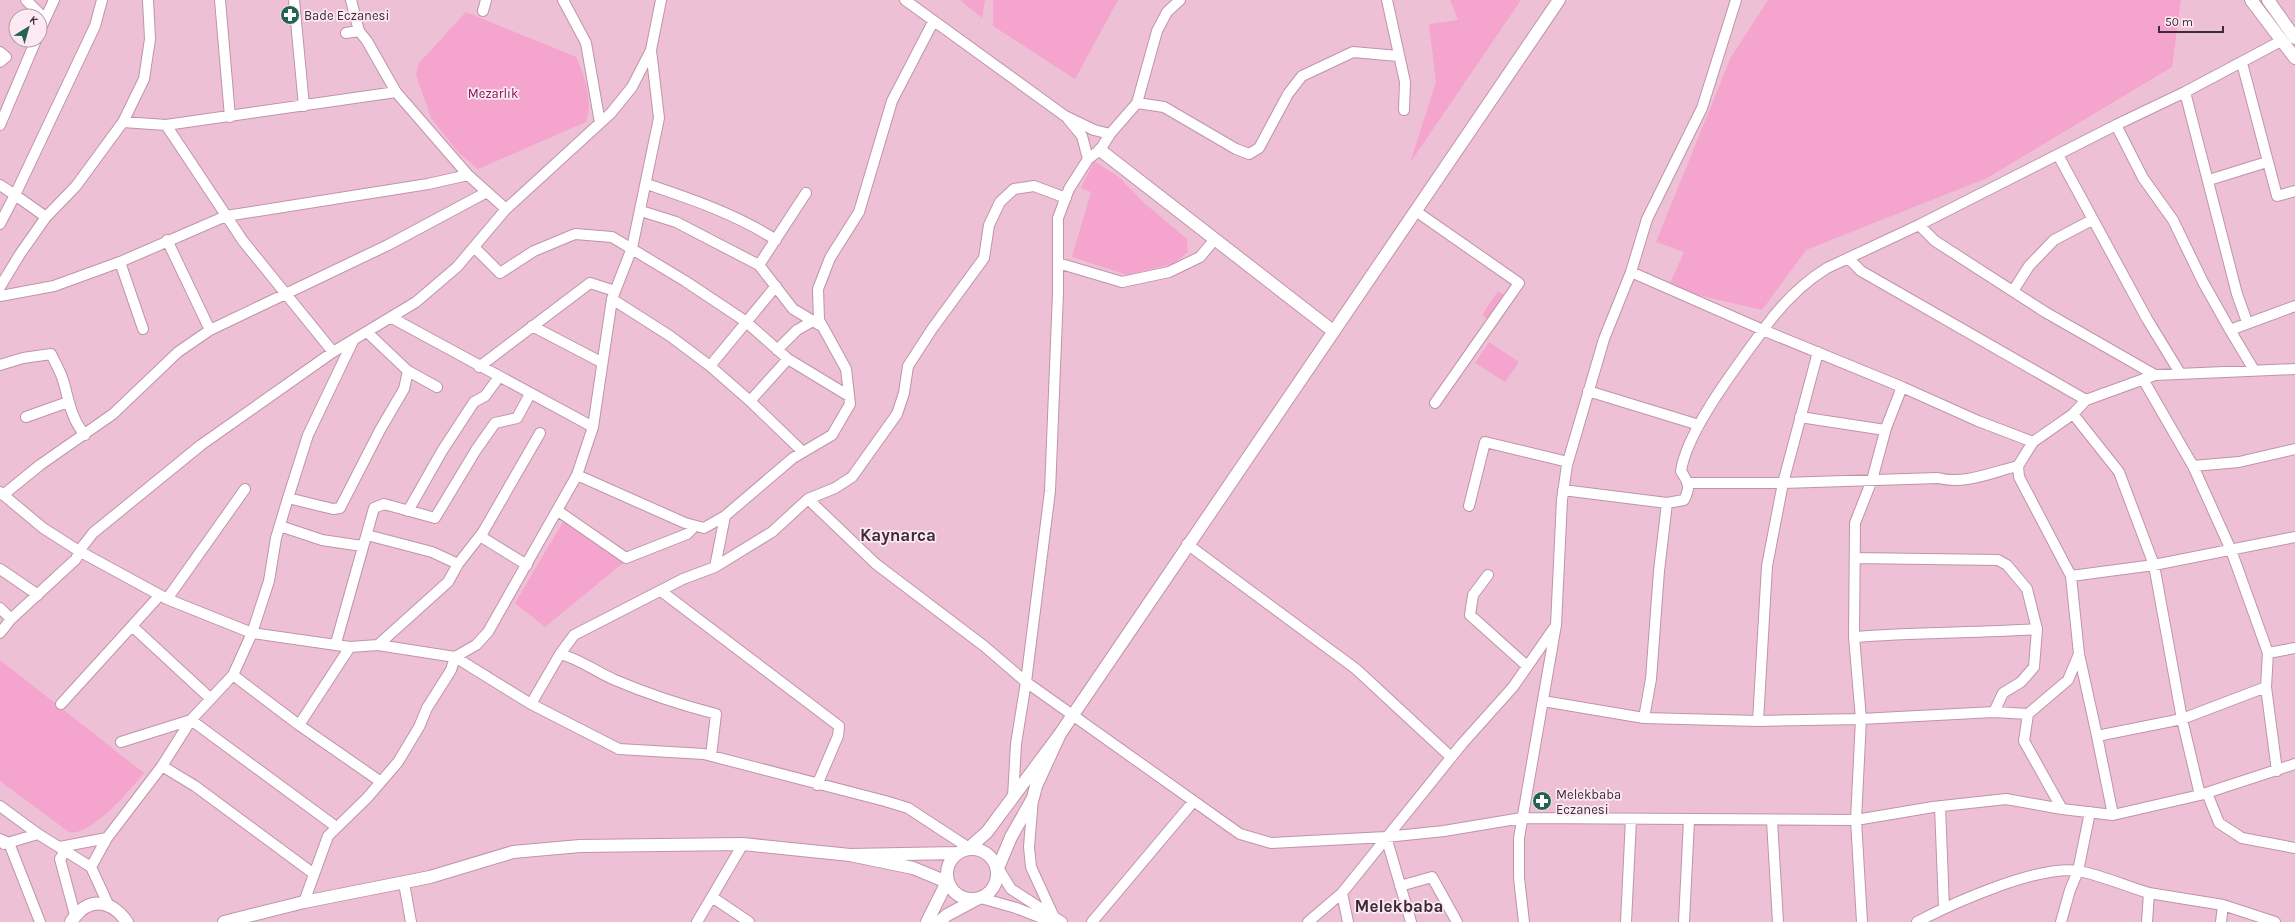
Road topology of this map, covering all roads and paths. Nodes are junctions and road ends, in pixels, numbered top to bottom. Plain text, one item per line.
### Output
1 (26, 0) edge
2 (54, 0) edge
3 (102, 0) edge
4 (148, 0) edge
5 (220, 0) edge
6 (294, 0) edge
7 (351, 0) edge
8 (486, 0) edge
9 (563, 0) edge
10 (661, 0) edge
11 (905, 0) edge
12 (1180, 0) edge
13 (1387, 0) edge
14 (1559, 0) edge
15 (1736, 0) edge
16 (2251, 0) edge
17 (2268, 0) edge
18 (34, 8) edge
19 (483, 11) dead end
20 (48, 12) edge
21 (933, 22) junction
22 (359, 30) junction
23 (346, 33) dead end
24 (2294, 34) edge
25 (2281, 41) junction
26 (33, 48) edge
27 (651, 50) junction
28 (0, 52) edge
29 (1398, 56) junction
30 (2295, 58) edge
31 (0, 62) edge
32 (2242, 62) junction
33 (396, 92) junction
34 (2185, 92) junction
35 (1137, 103) junction
36 (304, 106) junction
37 (1404, 110) dead end
38 (1065, 116) junction
39 (230, 117) junction
40 (123, 122) junction
41 (600, 123) junction
42 (2116, 124) junction
43 (0, 125) edge
44 (166, 125) junction
45 (1110, 134) junction
46 (1100, 150) junction
47 (2058, 155) junction
48 (1088, 159) junction
49 (2267, 162) junction
50 (468, 175) junction
51 (2209, 180) junction
52 (647, 184) junction
53 (0, 185) edge
54 (2295, 191) edge
55 (487, 192) junction
56 (806, 193) dead end
57 (15, 195) junction
58 (1066, 198) junction
59 (506, 209) junction
60 (641, 211) junction
61 (1417, 212) junction
62 (226, 216) junction
63 (46, 218) junction
64 (2092, 220) junction
65 (0, 224) edge
66 (1919, 225) junction
67 (1215, 239) junction
68 (167, 240) junction
69 (776, 240) junction
70 (474, 246) junction
71 (632, 248) junction
72 (1848, 258) junction
73 (120, 262) junction
74 (1058, 263) junction
75 (759, 265) junction
76 (1631, 272) junction
77 (776, 286) junction
78 (0, 287) edge
79 (2013, 291) junction
80 (285, 294) junction
81 (613, 295) junction
82 (0, 296) edge
83 (2295, 306) edge
84 (392, 318) junction
85 (745, 321) junction
86 (813, 321) junction
87 (2247, 322) junction
88 (532, 326) junction
89 (823, 327) junction
90 (143, 329) dead end
91 (210, 330) junction
92 (1763, 330) junction
93 (2230, 330) junction
94 (367, 332) junction
95 (1333, 332) junction
96 (353, 341) junction
97 (777, 350) junction
98 (333, 352) junction
99 (1818, 352) junction
100 (788, 359) junction
101 (601, 362) junction
102 (0, 365) edge
103 (710, 366) junction
104 (479, 367) junction
105 (2295, 369) edge
106 (2254, 370) junction
107 (408, 371) junction
108 (2180, 373) junction
109 (2154, 375) junction
110 (499, 377) junction
111 (2144, 381) junction
112 (1902, 386) junction
113 (437, 387) dead end
114 (1588, 391) junction
115 (530, 394) junction
116 (849, 396) junction
117 (2086, 400) junction
118 (750, 401) junction
119 (68, 402) junction
120 (1435, 403) dead end
121 (2073, 414) junction
122 (26, 417) dead end
123 (1800, 417) junction
124 (1699, 425) junction
125 (593, 427) junction
126 (1885, 430) junction
127 (540, 433) dead end
128 (85, 435) junction
129 (2033, 442) junction
130 (2295, 449) edge
131 (803, 452) junction
132 (1568, 462) junction
133 (2018, 466) junction
134 (2193, 466) junction
135 (577, 475) junction
136 (1872, 480) junction
137 (1689, 483) junction
138 (1783, 483) junction
139 (245, 489) dead end
140 (1563, 490) junction
141 (2, 494) edge
142 (288, 498) junction
143 (808, 499) junction
144 (1667, 503) junction
145 (1469, 506) dead end
146 (408, 510) junction
147 (558, 511) junction
148 (725, 516) junction
149 (280, 526) junction
150 (695, 526) junction
151 (366, 535) junction
152 (480, 536) junction
153 (2295, 537) edge
154 (1188, 544) junction
155 (362, 546) junction
156 (2232, 550) junction
157 (80, 551) junction
158 (1855, 558) junction
159 (458, 564) junction
160 (527, 565) junction
161 (2154, 565) junction
162 (715, 567) junction
163 (0, 569) edge
164 (1488, 575) dead end
165 (2071, 576) junction
166 (661, 591) junction
167 (38, 595) junction
168 (164, 597) junction
169 (0, 608) edge
170 (11, 620) junction
171 (132, 626) junction
172 (1556, 626) junction
173 (2037, 629) junction
174 (0, 632) edge
175 (252, 633) junction
176 (1854, 637) junction
177 (336, 643) junction
178 (378, 645) junction
179 (350, 647) junction
180 (2295, 648) edge
181 (2268, 653) junction
182 (560, 654) junction
183 (2079, 654) junction
184 (455, 657) junction
185 (1527, 666) junction
186 (233, 675) junction
187 (1026, 682) junction
188 (2266, 687) junction
189 (211, 699) junction
190 (1543, 701) junction
191 (61, 704) dead end
192 (531, 704) junction
193 (1994, 712) junction
194 (2028, 714) junction
195 (1073, 715) junction
196 (1644, 718) junction
197 (1861, 719) junction
198 (2182, 719) junction
199 (191, 720) junction
200 (1758, 721) junction
201 (299, 725) junction
202 (1060, 734) junction
203 (2097, 736) junction
204 (122, 742) dead end
205 (711, 756) junction
206 (1451, 757) junction
207 (2295, 764) edge
208 (162, 766) junction
209 (2277, 771) junction
210 (381, 782) junction
211 (818, 785) junction
212 (2204, 794) junction
213 (1013, 797) junction
214 (1033, 798) junction
215 (1193, 802) junction
216 (0, 806) edge
217 (1940, 806) junction
218 (2062, 809) junction
219 (2090, 812) junction
220 (2113, 815) junction
221 (1522, 818) junction
222 (1631, 819) junction
223 (1690, 820) junction
224 (1856, 820) junction
225 (1772, 821) junction
226 (335, 826) junction
227 (38, 834) junction
228 (1386, 837) junction
229 (107, 838) junction
230 (3, 842) edge
231 (743, 844) junction
232 (969, 848) junction
233 (2295, 848) edge
234 (63, 849) junction
235 (957, 853) junction
236 (850, 855) junction
237 (91, 867) junction
238 (998, 868) junction
239 (2078, 871) junction
240 (314, 874) junction
241 (947, 882) junction
242 (404, 883) junction
243 (1400, 886) junction
244 (2149, 893) junction
245 (1342, 894) junction
246 (712, 897) junction
247 (979, 899) junction
248 (304, 902) junction
249 (108, 904) junction
250 (2223, 905) junction
251 (1944, 908) junction
252 (73, 918) edge
253 (1056, 920) edge
254 (40, 922) edge
255 (127, 922) edge
256 (224, 922) edge
257 (411, 922) edge
258 (697, 922) edge
259 (749, 922) edge
260 (927, 922) edge
261 (939, 922) edge
262 (1092, 922) edge
263 (1308, 922) edge
264 (1348, 922) edge
265 (1411, 922) edge
266 (1457, 922) edge
267 (1524, 922) edge
268 (1626, 922) edge
269 (1684, 922) edge
270 (1778, 922) edge
271 (1862, 922) edge
272 (1917, 922) edge
273 (2061, 922) edge
274 (2147, 922) edge
275 (2221, 922) edge
276 (2275, 922) edge

1 - 18 street
2 - 20 street
3 - 57 street
4 - 40 street
5 - 39 street
6 - 36 street
7 - 22 street
8 - 19 street
9 - 41 street
10 - 27 street
11 - 21 street
12 - 35 street
13 - 29 street
14 - 61 main road
15 - 76 street
16 - 25 main road
17 - 24 main road
21 - 38 street
21 - 89 street
22 - 23 street
22 - 33 street
25 - 30 main road
25 - 32 street
26 - 43 street
27 - 41 street
27 - 52 street
28 - 31 street
29 - 35 street
29 - 37 street
32 - 34 street
32 - 49 street
33 - 36 street
33 - 50 street
34 - 42 street
34 - 51 street
35 - 45 street
36 - 39 street
38 - 45 street
38 - 48 street
39 - 44 street
40 - 44 street
40 - 63 street
41 - 59 street
42 - 47 street
42 - 93 street
44 - 62 street
45 - 46 street
46 - 48 street
46 - 67 main road
47 - 64 street
47 - 66 street
48 - 58 street
49 - 51 street
49 - 54 street
50 - 55 street
50 - 62 street
51 - 87 street
52 - 60 street
52 - 69 street
53 - 57 street
55 - 59 street
55 - 80 street
56 - 69 street
57 - 63 street
57 - 65 street
58 - 74 street
58 - 143 street
59 - 70 street
60 - 71 street
60 - 75 street
61 - 95 main road
61 - 120 street
62 - 68 street
62 - 80 street
63 - 78 street
64 - 79 street
64 - 108 street
66 - 72 street
66 - 79 street
67 - 74 street
67 - 95 main road
68 - 73 street
68 - 91 street
69 - 75 street
70 - 71 street
70 - 84 street
71 - 81 street
71 - 85 street
72 - 92 street
72 - 117 street
73 - 82 street
73 - 90 street
74 - 187 street
75 - 77 street
76 - 92 street
76 - 114 street
77 - 85 street
77 - 86 street
79 - 109 street
80 - 91 street
80 - 98 street
81 - 88 street
81 - 101 street
81 - 103 street
83 - 87 street
84 - 94 street
84 - 104 street
85 - 97 street
85 - 103 street
86 - 89 street
86 - 97 street
87 - 93 street
88 - 101 street
88 - 104 street
89 - 116 street
91 - 128 street
92 - 99 street
92 - 124 street
93 - 106 street
94 - 96 street
94 - 107 street
95 - 154 main road
96 - 98 street
96 - 142 street
97 - 100 street
98 - 157 street
99 - 112 street
99 - 123 street
100 - 116 street
100 - 118 street
101 - 125 street
102 - 119 street
103 - 118 street
104 - 110 street
105 - 106 street
106 - 108 street
107 - 113 street
107 - 142 street
108 - 109 street
109 - 111 street
110 - 115 street
110 - 146 street
111 - 117 street
111 - 134 street
112 - 126 street
112 - 129 street
114 - 124 street
114 - 132 street
115 - 125 street
115 - 146 street
116 - 131 street
117 - 121 street
118 - 131 street
119 - 122 street
119 - 128 street
121 - 129 street
121 - 161 street
123 - 126 street
123 - 138 street
124 - 137 street
125 - 135 street
126 - 136 street
127 - 152 street
128 - 141 street
129 - 133 street
130 - 134 street
131 - 148 street
132 - 140 street
132 - 145 street
133 - 136 street
133 - 165 street
134 - 156 street
135 - 147 street
135 - 150 street
136 - 138 street
136 - 158 street
137 - 138 street
137 - 144 street
138 - 200 street
139 - 168 street
140 - 144 street
140 - 172 street
141 - 157 street
142 - 149 street
143 - 162 street
143 - 187 street
144 - 196 street
146 - 151 street
147 - 150 street
147 - 160 street
148 - 150 street
148 - 162 street
149 - 155 street
149 - 175 street
151 - 155 street
151 - 159 street
152 - 159 street
152 - 160 street
153 - 156 street
154 - 195 main road
154 - 206 street
155 - 177 street
156 - 161 street
156 - 181 street
157 - 167 street
157 - 168 street
158 - 173 street
158 - 176 street
159 - 178 street
160 - 184 street
161 - 165 street
161 - 198 street
162 - 166 street
163 - 167 street
164 - 185 street
165 - 183 street
166 - 182 street
166 - 211 street
167 - 170 street
168 - 171 street
168 - 175 street
169 - 170 street
170 - 174 street
171 - 189 street
171 - 191 street
172 - 185 street
172 - 190 street
173 - 176 street
173 - 193 street
175 - 177 street
175 - 186 street
176 - 197 street
177 - 179 street
178 - 179 street
178 - 184 street
179 - 201 street
180 - 181 street
181 - 188 street
182 - 192 street
182 - 205 street
183 - 194 street
183 - 203 street
184 - 192 street
184 - 210 street
185 - 206 street
186 - 189 street
186 - 201 street
187 - 195 street
187 - 213 street
188 - 198 street
188 - 209 street
189 - 199 street
190 - 196 street
190 - 221 street
192 - 205 street
193 - 194 street
193 - 197 street
194 - 218 street
195 - 202 main road
195 - 215 street
196 - 200 street
197 - 200 street
197 - 224 street
198 - 203 street
198 - 212 street
199 - 204 street
199 - 208 street
199 - 226 street
201 - 210 street
202 - 213 main road
202 - 214 main road
203 - 220 street
205 - 211 street
206 - 228 street
207 - 209 street
208 - 229 street
208 - 240 street
209 - 212 street
210 - 226 street
211 - 232 street
212 - 220 street
212 - 233 street
213 - 232 main road
214 - 238 main road
214 - 253 street
215 - 228 street
215 - 262 street
216 - 227 street
217 - 218 street
217 - 224 street
217 - 251 street
218 - 219 street
219 - 220 street
219 - 239 street
221 - 222 street
221 - 228 street
221 - 267 street
222 - 223 street
222 - 268 street
223 - 225 street
223 - 269 street
224 - 225 street
224 - 271 street
225 - 270 street
226 - 240 street
227 - 230 street
227 - 234 street
228 - 243 street
228 - 245 street
229 - 234 street
229 - 237 street
230 - 254 street
231 - 236 main road
231 - 242 main road
231 - 246 street
232 - 235 main road
232 - 238 main road
234 - 237 street
234 - 252 street
235 - 236 main road
235 - 241 main road
236 - 241 main road
237 - 249 street
238 - 247 main road
238 - 253 street
239 - 244 street
239 - 251 street
239 - 273 street
240 - 248 street
241 - 247 main road
241 - 260 main road
242 - 248 main road
242 - 257 street
243 - 265 street
243 - 266 street
244 - 250 street
244 - 274 street
245 - 263 street
245 - 264 street
246 - 258 street
246 - 259 street
247 - 253 street
247 - 261 main road
248 - 256 main road
249 - 252 main road
249 - 255 main road
250 - 275 street
250 - 276 street
251 - 272 street

